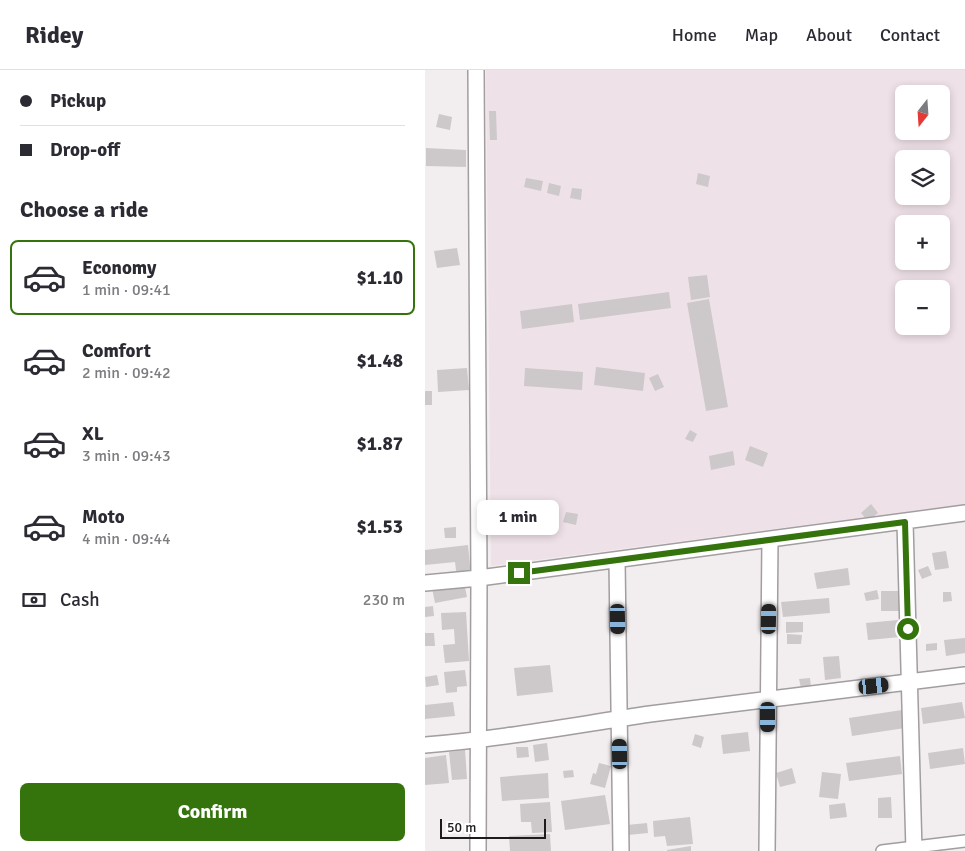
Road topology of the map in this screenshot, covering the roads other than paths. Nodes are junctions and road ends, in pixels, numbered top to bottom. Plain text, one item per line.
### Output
1 (476, 70) edge
2 (965, 512) edge
3 (905, 522) junction
4 (770, 540) junction
5 (617, 560) junction
6 (479, 578) junction
7 (425, 583) edge
8 (965, 675) edge
9 (910, 682) junction
10 (768, 698) junction
11 (619, 719) junction
12 (479, 741) junction
13 (425, 745) edge
14 (965, 841) edge
15 (914, 849) edge
16 (478, 851) edge
17 (621, 851) edge
18 (767, 851) edge
19 (882, 851) edge

1 - 6 street
2 - 3 street
3 - 4 street
3 - 9 street
4 - 5 street
4 - 10 street
5 - 6 street
5 - 11 street
6 - 7 street
6 - 12 street
8 - 9 street
9 - 10 street
9 - 15 street
10 - 11 street
10 - 18 street
11 - 12 street
11 - 17 street
12 - 13 street
12 - 16 street
14 - 15 street
15 - 19 street

